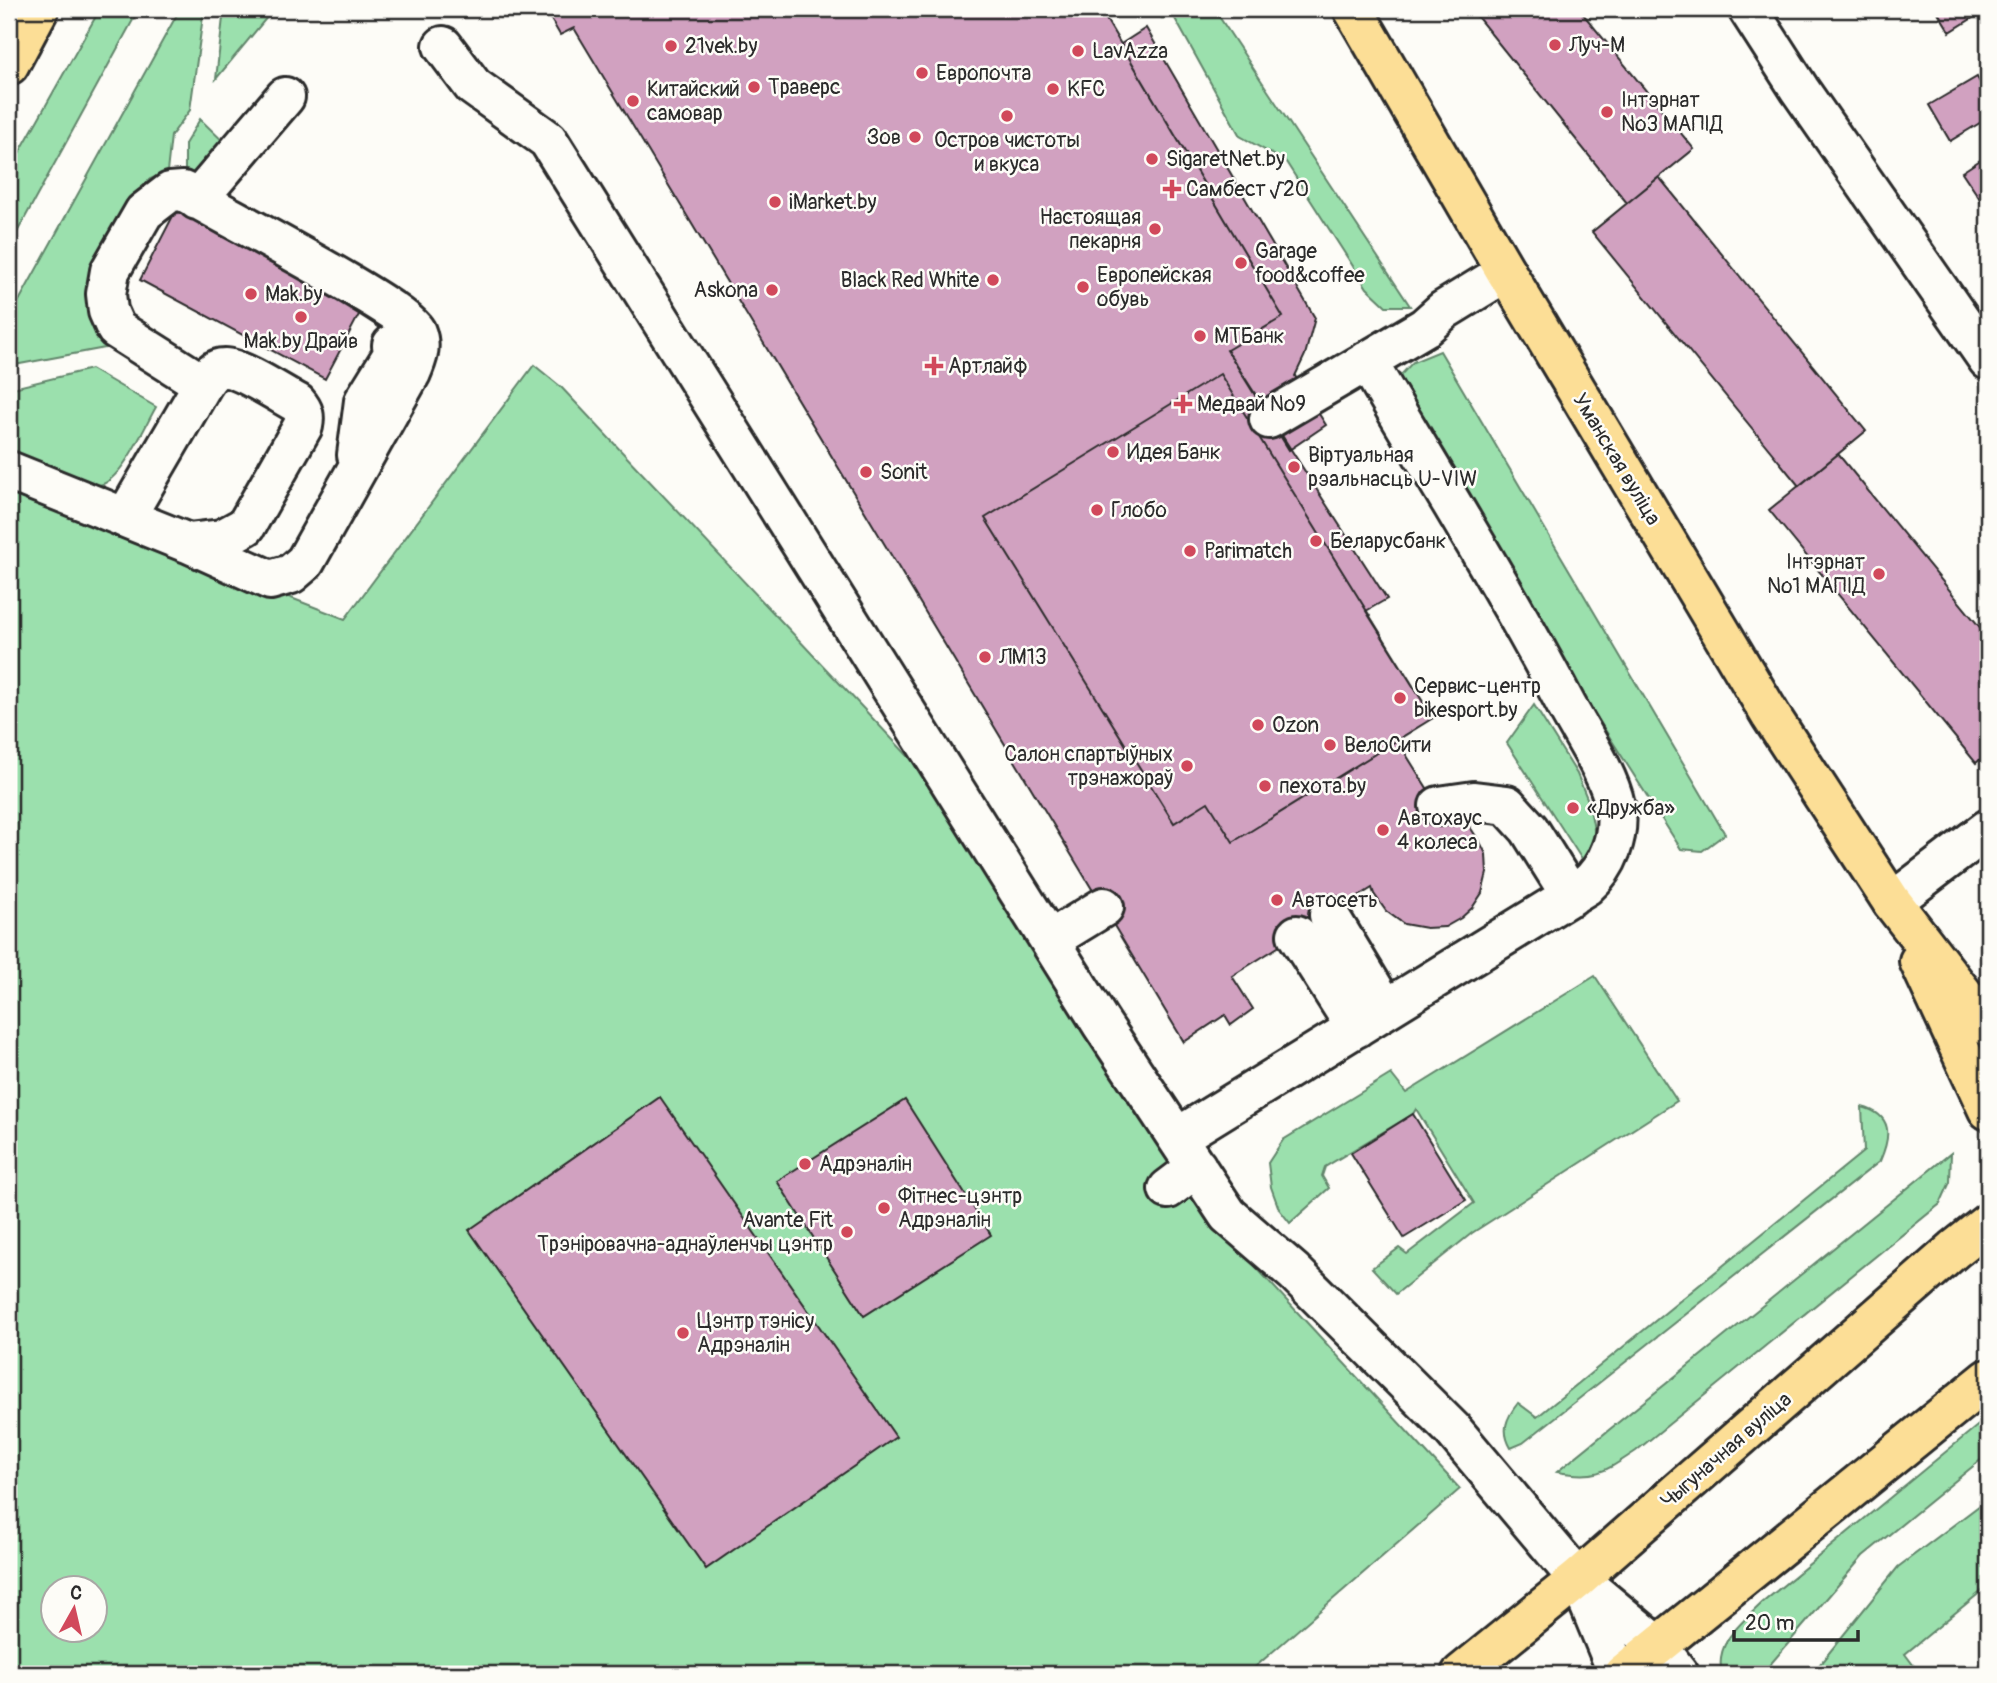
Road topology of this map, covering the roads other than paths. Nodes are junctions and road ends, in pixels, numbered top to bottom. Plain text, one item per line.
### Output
1 (39, 9) edge
2 (1353, 9) edge
3 (1748, 9) edge
4 (443, 46) dead end
5 (9, 65) edge
6 (285, 97) dead end
7 (197, 200) junction
8 (1506, 272) junction
9 (1367, 360) junction
10 (1988, 360) edge
11 (203, 384) junction
12 (1269, 419) dead end
13 (9, 471) edge
14 (125, 518) junction
15 (188, 543) junction
16 (1439, 806) dead end
17 (1988, 829) edge
18 (1571, 896) junction
19 (1892, 902) junction
20 (1104, 907) dead end
21 (1329, 915) dead end
22 (1297, 935) dead end
23 (1050, 940) junction
24 (1371, 1018) junction
25 (1988, 1026) edge
26 (1988, 1110) edge
27 (1181, 1165) junction
28 (1988, 1223) edge
29 (1988, 1379) edge
30 (1578, 1579) junction
31 (1668, 1660) edge
32 (1461, 1674) edge
33 (1618, 1674) edge
34 (1623, 1674) edge

1 - 5 main road
2 - 8 main road, Уманская вуліца
3 - 10 street
4 - 23 street
6 - 7 street
7 - 11 street
7 - 15 street
8 - 9 street
8 - 19 main road, Уманская вуліца
9 - 12 street
9 - 18 street
11 - 14 street
11 - 15 street
13 - 14 street
14 - 15 street
16 - 18 street
17 - 19 street
18 - 24 street
19 - 25 main road, Уманская вуліца
19 - 26 main road, Уманская вуліца
20 - 23 street
21 - 24 street
22 - 24 street
23 - 27 street
24 - 27 street
27 - 30 street
28 - 30 main road, Чыгуначная вуліца
29 - 31 main road
30 - 31 street
30 - 32 main road, Чыгуначная вуліца
30 - 33 street
31 - 34 main road

